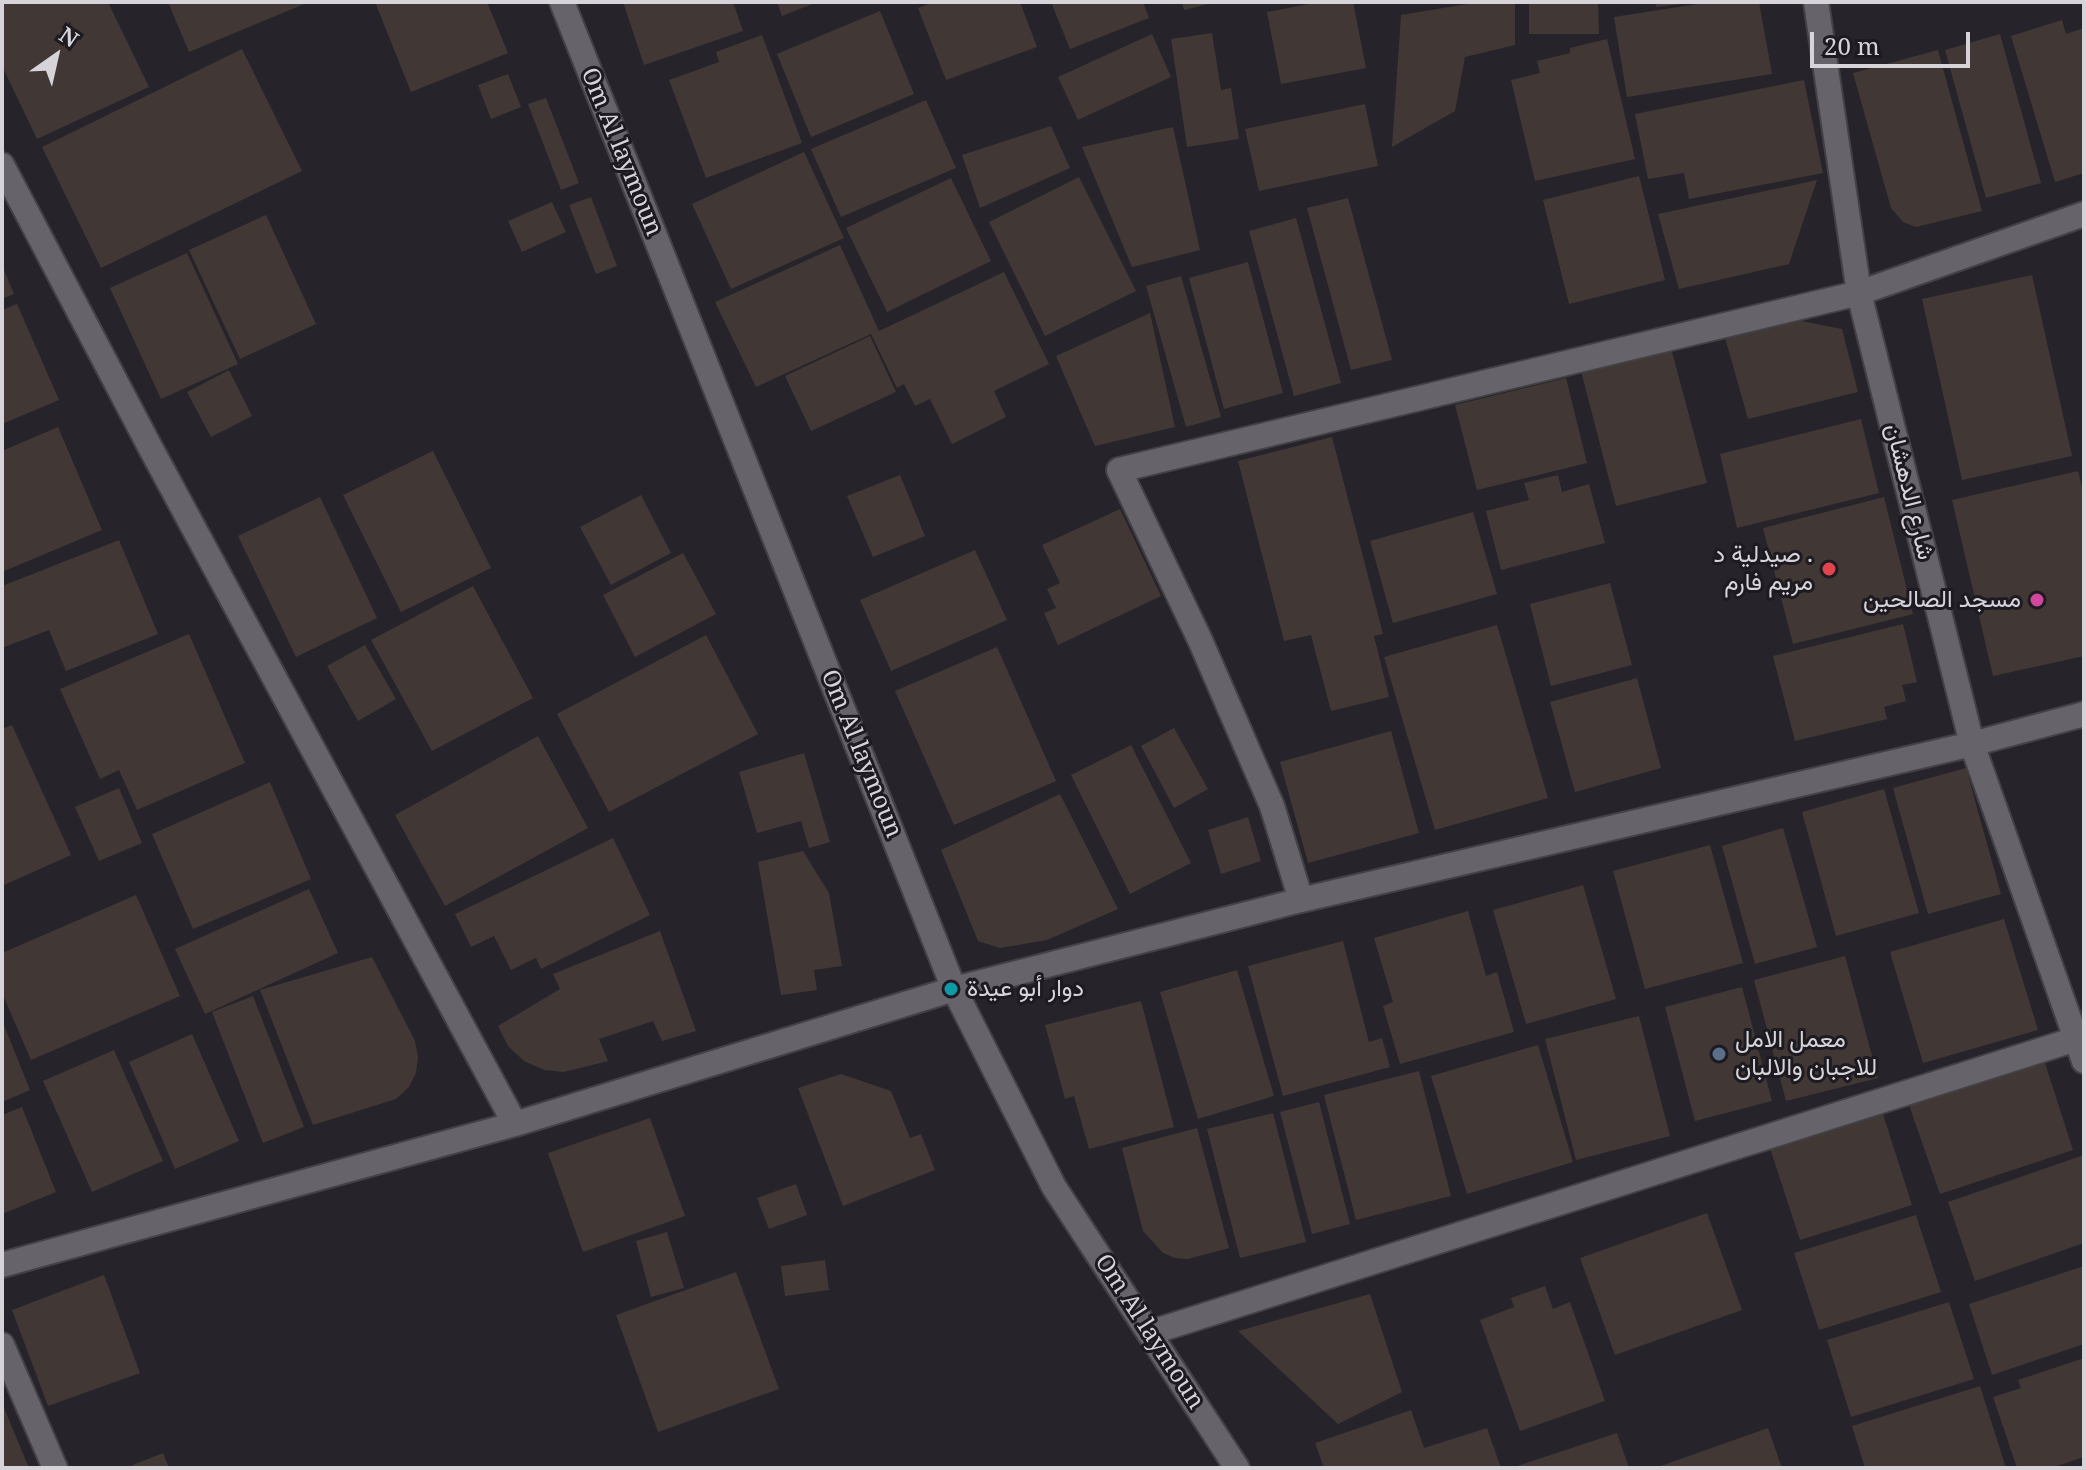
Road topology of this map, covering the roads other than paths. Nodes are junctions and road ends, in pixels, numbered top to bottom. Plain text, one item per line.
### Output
1 (562, 2) edge
2 (1816, 2) edge
3 (2, 165) edge
4 (2084, 214) edge
5 (1859, 293) junction
6 (2084, 714) edge
7 (1972, 744) junction
8 (1301, 900) junction
9 (954, 989) junction
10 (2080, 1050) edge
11 (515, 1124) junction
12 (2, 1265) edge
13 (1149, 1333) junction
14 (2, 1345) edge
15 (55, 1468) edge
16 (1237, 1468) edge

1 - 9 street, Om Al laymoun
2 - 5 street, شارع الدهشان
3 - 11 street
4 - 5 street
5 - 7 street, شارع الدهشان
5 - 8 street
6 - 7 street
7 - 8 street
7 - 10 street, شارع الدهشان
8 - 9 street
9 - 11 street
9 - 13 street, Om Al laymoun
10 - 13 street
11 - 12 street
13 - 16 street, Om Al laymoun
14 - 15 street

